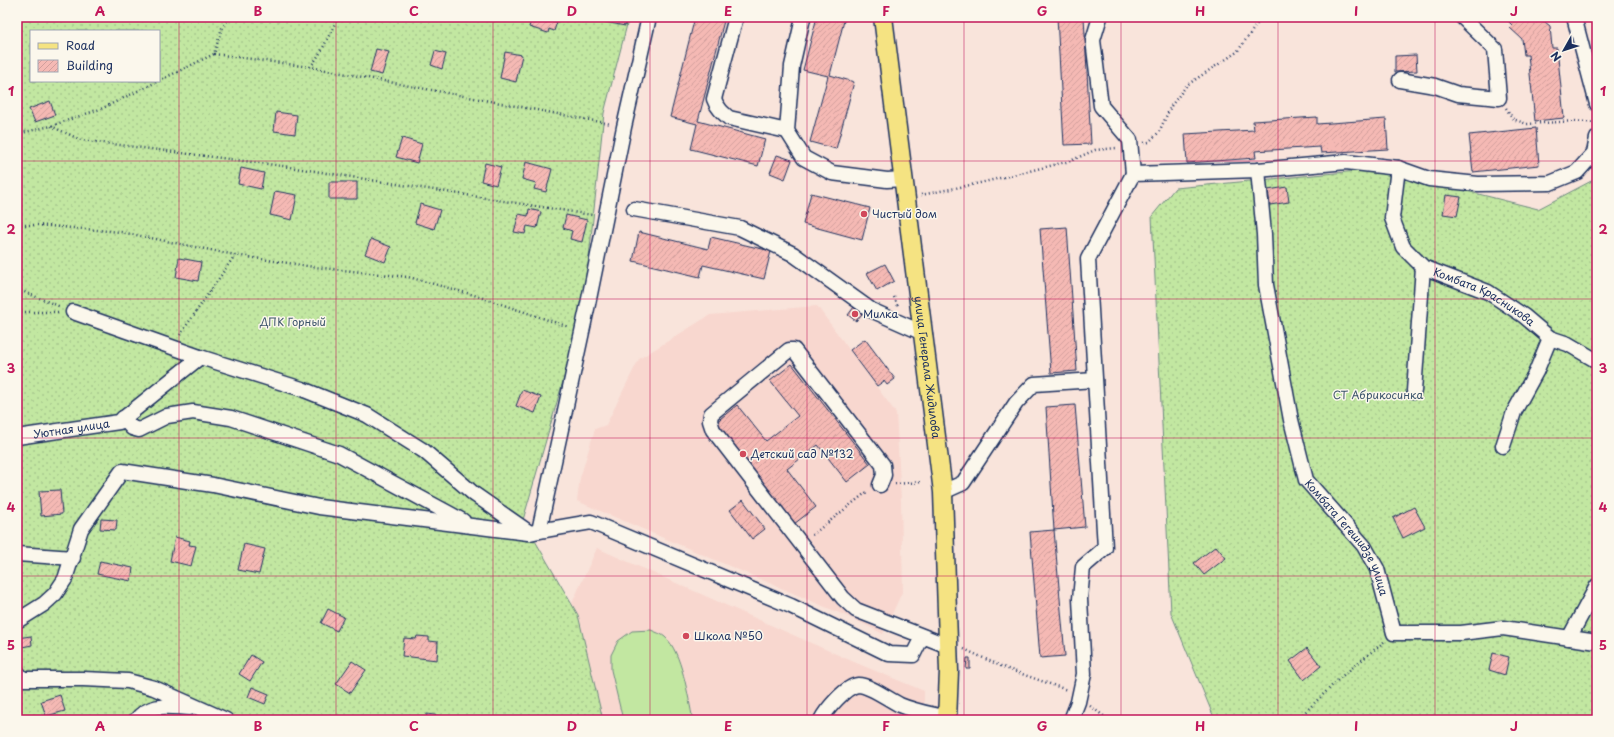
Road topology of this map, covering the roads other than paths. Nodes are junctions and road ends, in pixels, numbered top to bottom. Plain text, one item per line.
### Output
1 (649, 17) edge
2 (736, 17) edge
3 (800, 17) edge
4 (884, 17) edge
5 (1100, 17) edge
6 (1462, 17) edge
7 (1574, 17) edge
8 (1400, 80) dead end
9 (1597, 104) edge
10 (787, 131) junction
11 (1597, 138) edge
12 (1398, 168) junction
13 (1258, 170) junction
14 (1133, 174) junction
15 (903, 179) junction
16 (634, 209) dead end
17 (1423, 266) junction
18 (73, 312) road end
19 (923, 333) junction
20 (1550, 338) junction
21 (200, 357) junction
22 (1597, 361) edge
23 (1095, 380) junction
24 (1414, 391) dead end
25 (124, 418) junction
26 (17, 437) edge
27 (1503, 446) dead end
28 (880, 485) road end
29 (942, 492) junction
30 (472, 526) junction
31 (534, 532) junction
32 (17, 554) edge
33 (73, 558) junction
34 (1597, 586) edge
35 (17, 621) edge
36 (922, 637) junction
37 (1569, 638) junction
38 (1597, 642) edge
39 (954, 647) junction
40 (19, 677) edge
41 (198, 708) junction
42 (826, 717) edge
43 (947, 719) edge
44 (136, 720) edge
45 (226, 720) edge
46 (1071, 720) edge

1 - 31 street
2 - 10 street
3 - 10 street
4 - 15 main road, улица Генерала Жидилова
5 - 14 street
6 - 8 street
7 - 9 street
10 - 15 street
11 - 12 street
12 - 13 street
12 - 17 street, Комбата Красникова
13 - 14 street
13 - 37 street, Комбата Гегешидзе улица
14 - 23 street
15 - 19 main road, улица Генерала Жидилова
16 - 19 street
17 - 20 street, Комбата Красникова
17 - 24 street
18 - 21 street
19 - 29 main road, улица Генерала Жидилова
20 - 22 street, Комбата Красникова
20 - 27 street
21 - 25 street, Уютная улица
21 - 31 street
23 - 29 street
23 - 46 street
25 - 26 street, Уютная улица
25 - 30 street
28 - 36 street
29 - 39 main road, улица Генерала Жидилова
30 - 31 street
30 - 33 street
31 - 36 street
32 - 33 street
33 - 35 street
34 - 37 street
36 - 39 street
37 - 38 street
39 - 43 main road, улица Генерала Жидилова
40 - 41 street
41 - 44 street
41 - 45 street
42 - 43 street

